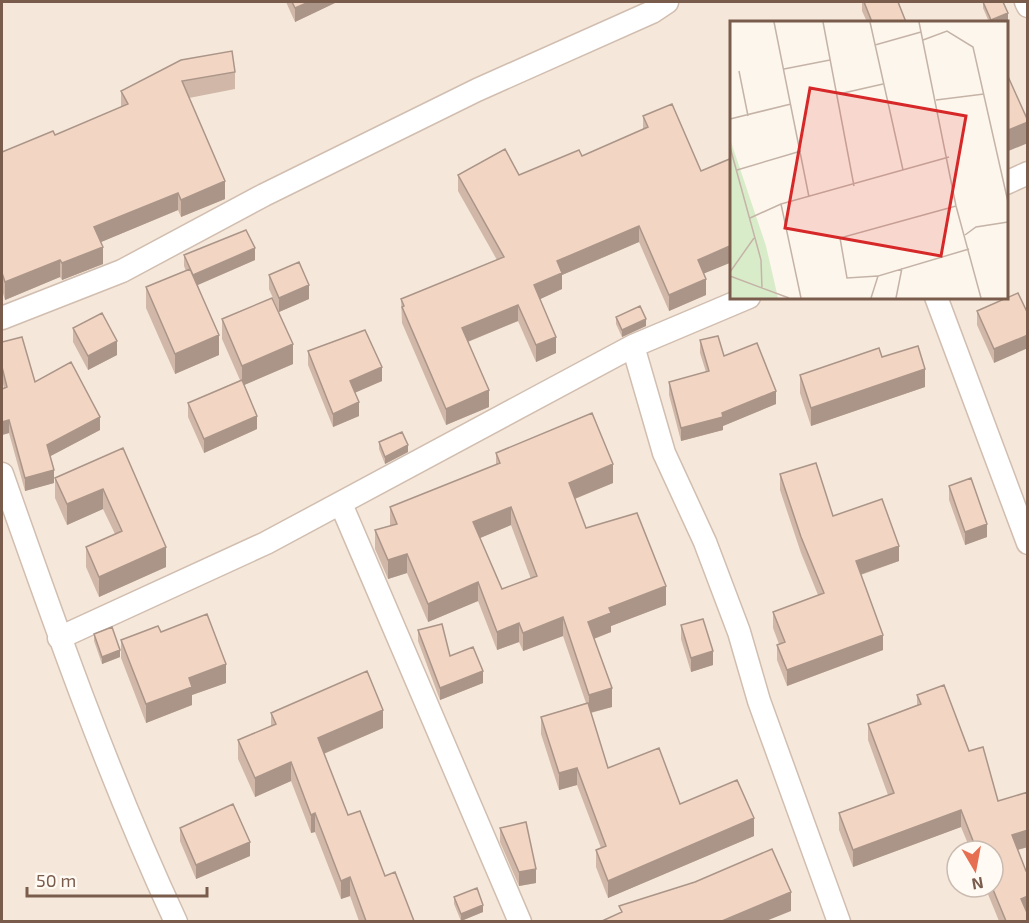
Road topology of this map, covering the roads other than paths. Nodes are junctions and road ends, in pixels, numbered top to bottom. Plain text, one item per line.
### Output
1 (667, 2) edge
2 (1026, 2) edge
3 (1028, 6) edge
4 (1028, 173) edge
5 (1008, 182) edge
6 (747, 298) edge
7 (936, 298) edge
8 (2, 318) edge
9 (633, 346) junction
10 (2, 474) edge
11 (341, 504) junction
12 (1021, 506) edge
13 (1028, 543) edge
14 (59, 638) junction
15 (832, 920) edge
16 (176, 921) edge
17 (519, 921) edge

1 - 8 street
2 - 3 street
4 - 5 street
6 - 9 street
7 - 12 street
9 - 11 street
9 - 15 street
10 - 14 street
11 - 14 street
11 - 17 street
12 - 13 street
14 - 16 street

